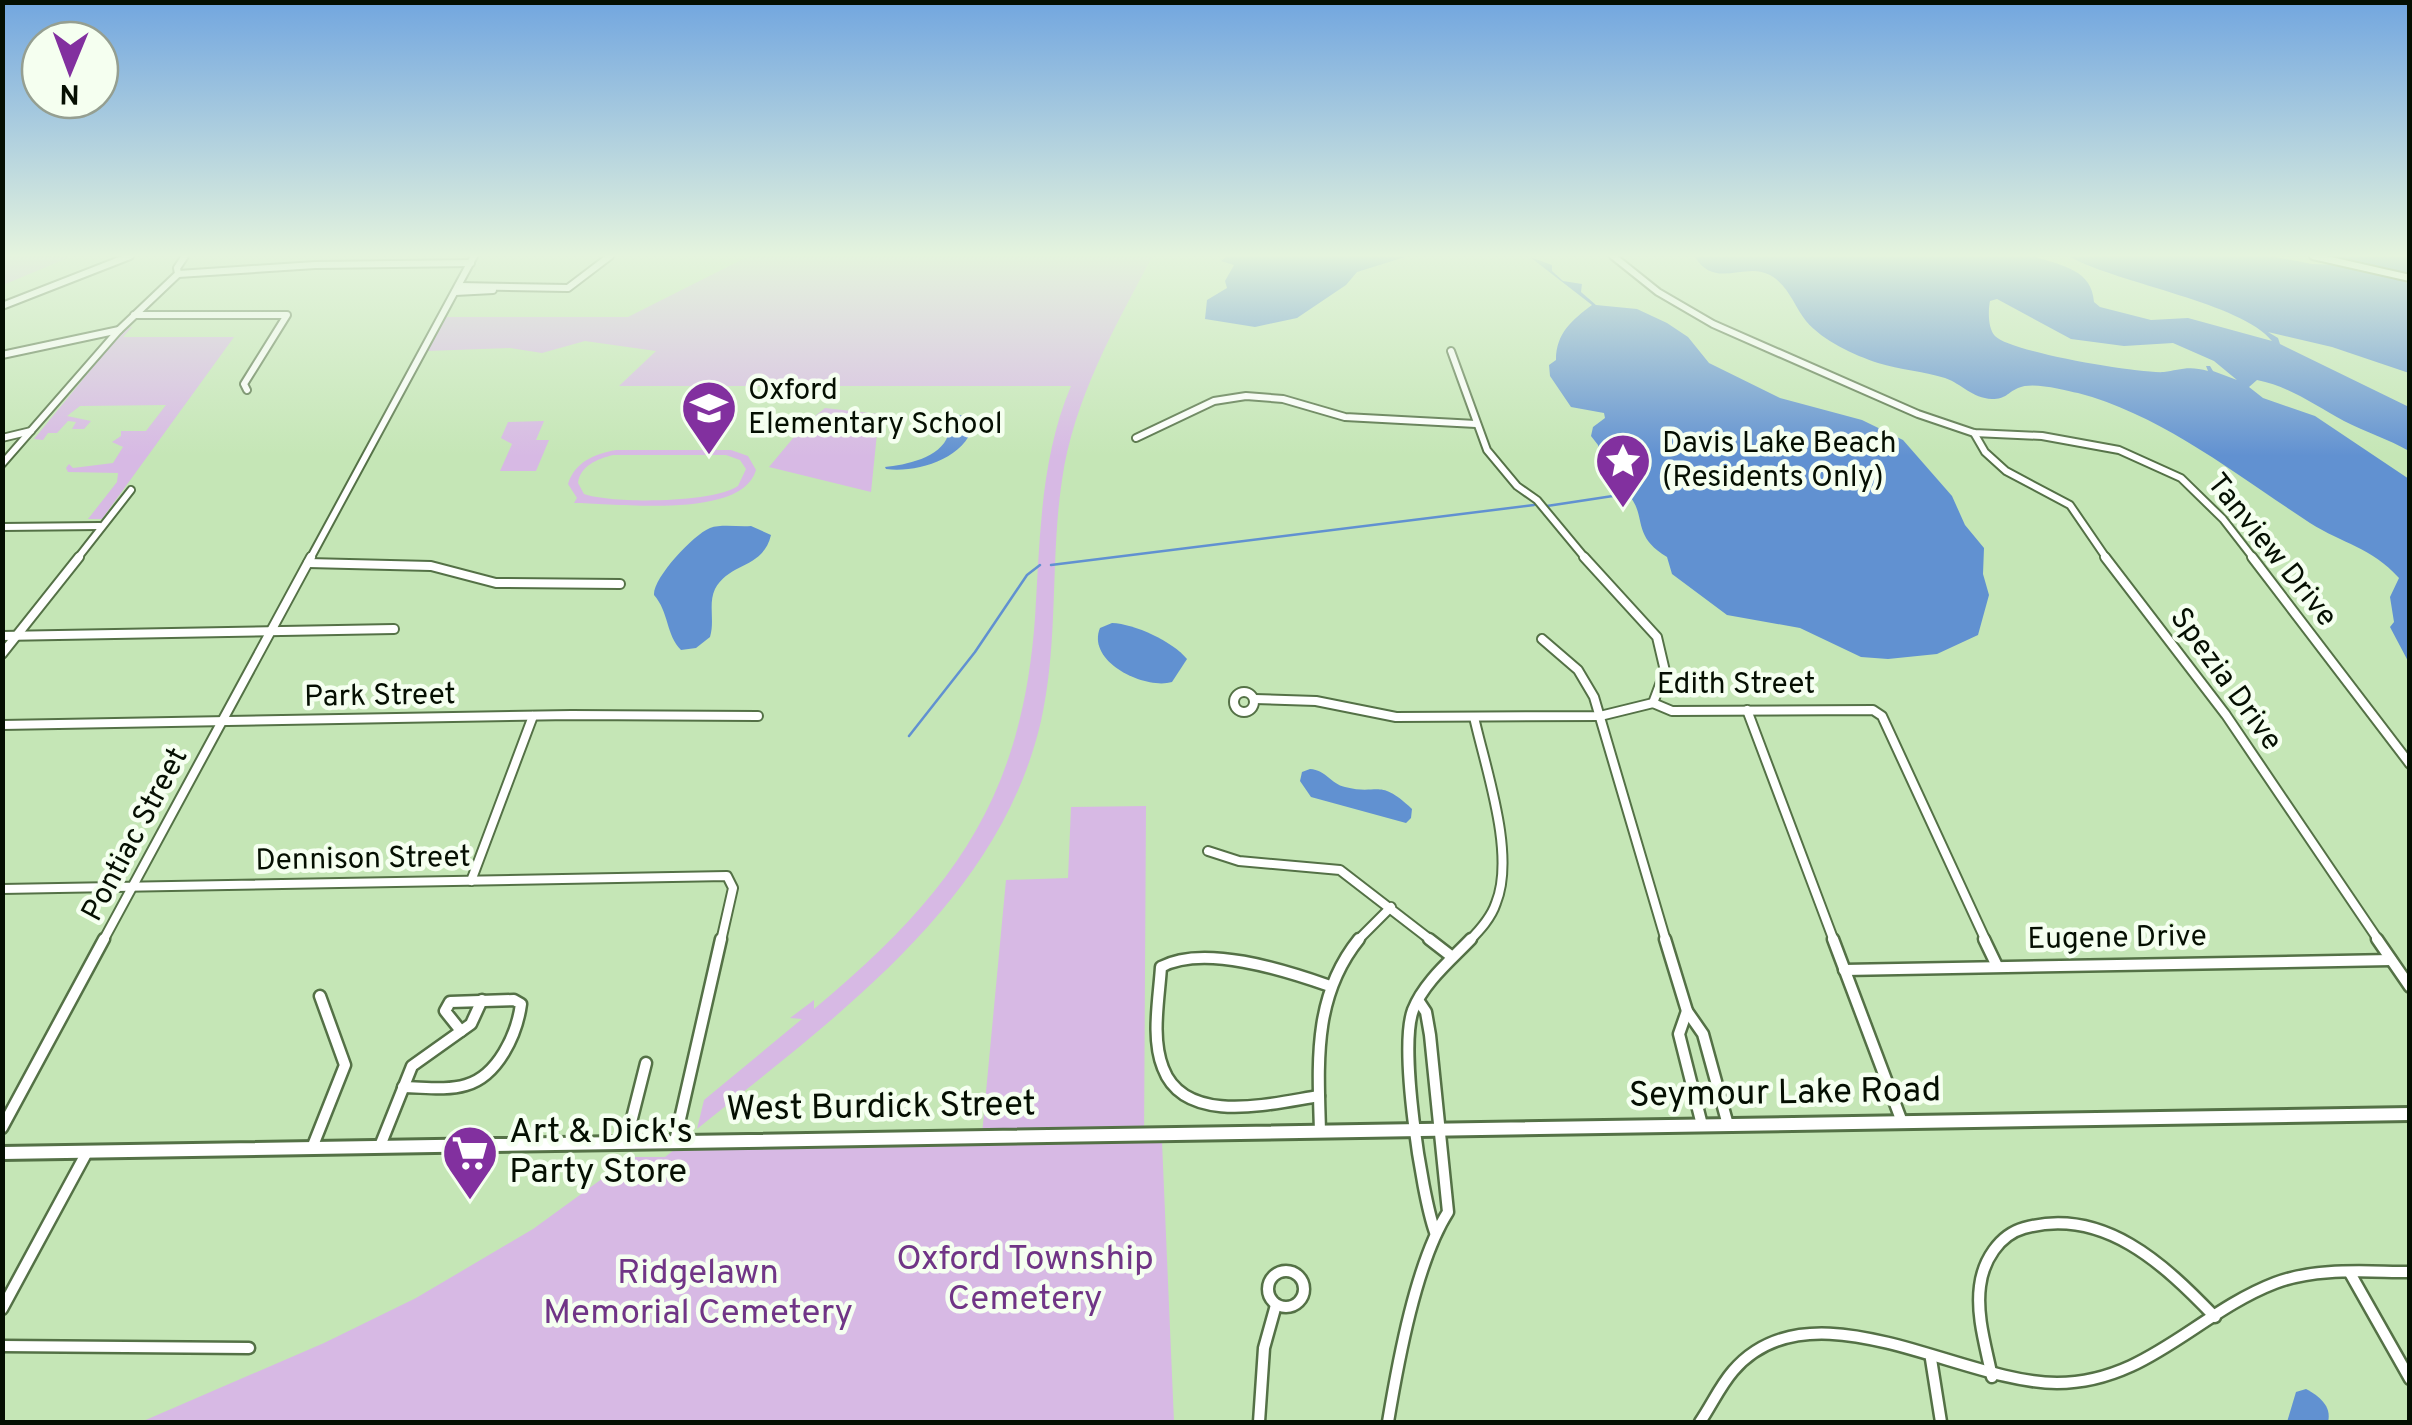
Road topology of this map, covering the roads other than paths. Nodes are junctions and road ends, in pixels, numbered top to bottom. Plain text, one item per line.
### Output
1 (126, 322) edge
2 (282, 322) edge
3 (439, 322) edge
4 (1710, 322) edge
5 (119, 330) junction
6 (1451, 352) dead end
7 (2, 354) edge
8 (247, 390) dead end
9 (1476, 424) junction
10 (31, 431) junction
11 (1974, 433) junction
12 (2, 438) edge
13 (1136, 438) dead end
14 (2, 464) edge
15 (131, 490) dead end
16 (100, 526) junction
17 (2, 527) edge
18 (308, 563) junction
19 (620, 584) dead end
20 (394, 629) dead end
21 (271, 632) junction
22 (2, 636) edge
23 (16, 636) junction
24 (1542, 638) dead end
25 (2, 654) edge
26 (1256, 699) dead end
27 (1653, 703) junction
28 (1747, 710) junction
29 (533, 716) junction
30 (758, 716) dead end
31 (1600, 716) junction
32 (1474, 717) junction
33 (222, 722) junction
34 (2, 726) edge
35 (2410, 764) edge
36 (1208, 850) dead end
37 (471, 881) junction
38 (133, 887) junction
39 (2, 889) edge
40 (1391, 907) junction
41 (1451, 956) junction
42 (2392, 960) junction
43 (1997, 966) junction
44 (1844, 970) junction
45 (1327, 986) junction
46 (2410, 986) edge
47 (320, 996) dead end
48 (482, 1000) junction
49 (1420, 1002) junction
50 (1686, 1011) junction
51 (461, 1031) junction
52 (646, 1064) dead end
53 (404, 1087) junction
54 (1319, 1096) junction
55 (2410, 1114) edge
56 (1902, 1122) junction
57 (1728, 1124) junction
58 (1702, 1125) junction
59 (2, 1128) edge
60 (1419, 1130) junction
61 (1438, 1130) junction
62 (1320, 1131) junction
63 (1161, 1133) joint
64 (675, 1141) junction
65 (626, 1142) junction
66 (380, 1146) junction
67 (312, 1148) junction
68 (87, 1152) junction
69 (2, 1153) edge
70 (1436, 1232) junction
71 (2410, 1272) edge
72 (2350, 1273) junction
73 (1276, 1305) dead end
74 (2, 1309) edge
75 (2215, 1317) junction
76 (2, 1346) edge
77 (248, 1348) dead end
78 (1931, 1359) junction
79 (1992, 1378) junction
80 (2410, 1380) edge
81 (1260, 1422) edge
82 (1388, 1422) edge
83 (1700, 1422) edge
84 (1941, 1422) edge

1 - 5 street
2 - 8 street
3 - 18 street, Pontiac Street
4 - 11 street, Tanview Drive
5 - 7 street
5 - 10 street
6 - 9 street
9 - 13 street
9 - 27 street
10 - 12 street
10 - 14 street
11 - 35 street, Tanview Drive
11 - 42 street, Spezia Drive
15 - 16 street
16 - 17 street
16 - 23 street
18 - 19 street
18 - 21 street, Pontiac Street
20 - 21 street
21 - 23 street
21 - 33 street, Pontiac Street
22 - 23 street
23 - 25 street
24 - 31 street
26 - 32 street, Edith Street
27 - 28 street, Edith Street
27 - 31 street, Edith Street
28 - 43 street, Edith Street
28 - 44 street
29 - 30 street, Park Street
29 - 33 street, Park Street
29 - 37 street
31 - 32 street, Edith Street
31 - 50 street
32 - 41 street
33 - 34 street, Park Street
33 - 38 street, Pontiac Street
36 - 40 street
37 - 38 street, Dennison Street
37 - 64 street, Dennison Street
38 - 39 street, Dennison Street
38 - 59 street, Pontiac Street
40 - 41 street
40 - 45 street
41 - 49 street
42 - 43 street, Eugene Drive
42 - 46 street, Spezia Drive
43 - 44 street, Eugene Drive
44 - 56 street
45 - 54 street
45 - 54 street
47 - 67 street
48 - 51 street
48 - 51 street
48 - 53 street
49 - 60 street
49 - 61 street
50 - 57 street
50 - 58 street
51 - 53 street
52 - 65 street
53 - 66 street
54 - 62 street
55 - 56 street, Seymour Lake Road
56 - 57 street, Seymour Lake Road
57 - 58 street, Seymour Lake Road
58 - 61 street, Seymour Lake Road
60 - 61 street, Seymour Lake Road
60 - 62 street, Seymour Lake Road
60 - 70 street
61 - 70 street
62 - 63 street, Seymour Lake Road
63 - 64 street, West Burdick Street
64 - 65 street, West Burdick Street
65 - 66 street, West Burdick Street
66 - 67 street, West Burdick Street
67 - 68 street, West Burdick Street
68 - 69 street, West Burdick Street
68 - 74 street
70 - 82 street
71 - 72 street
72 - 75 street
72 - 80 street
73 - 81 street
75 - 79 street
75 - 79 street
76 - 77 street
78 - 79 street
78 - 83 street
78 - 84 street

